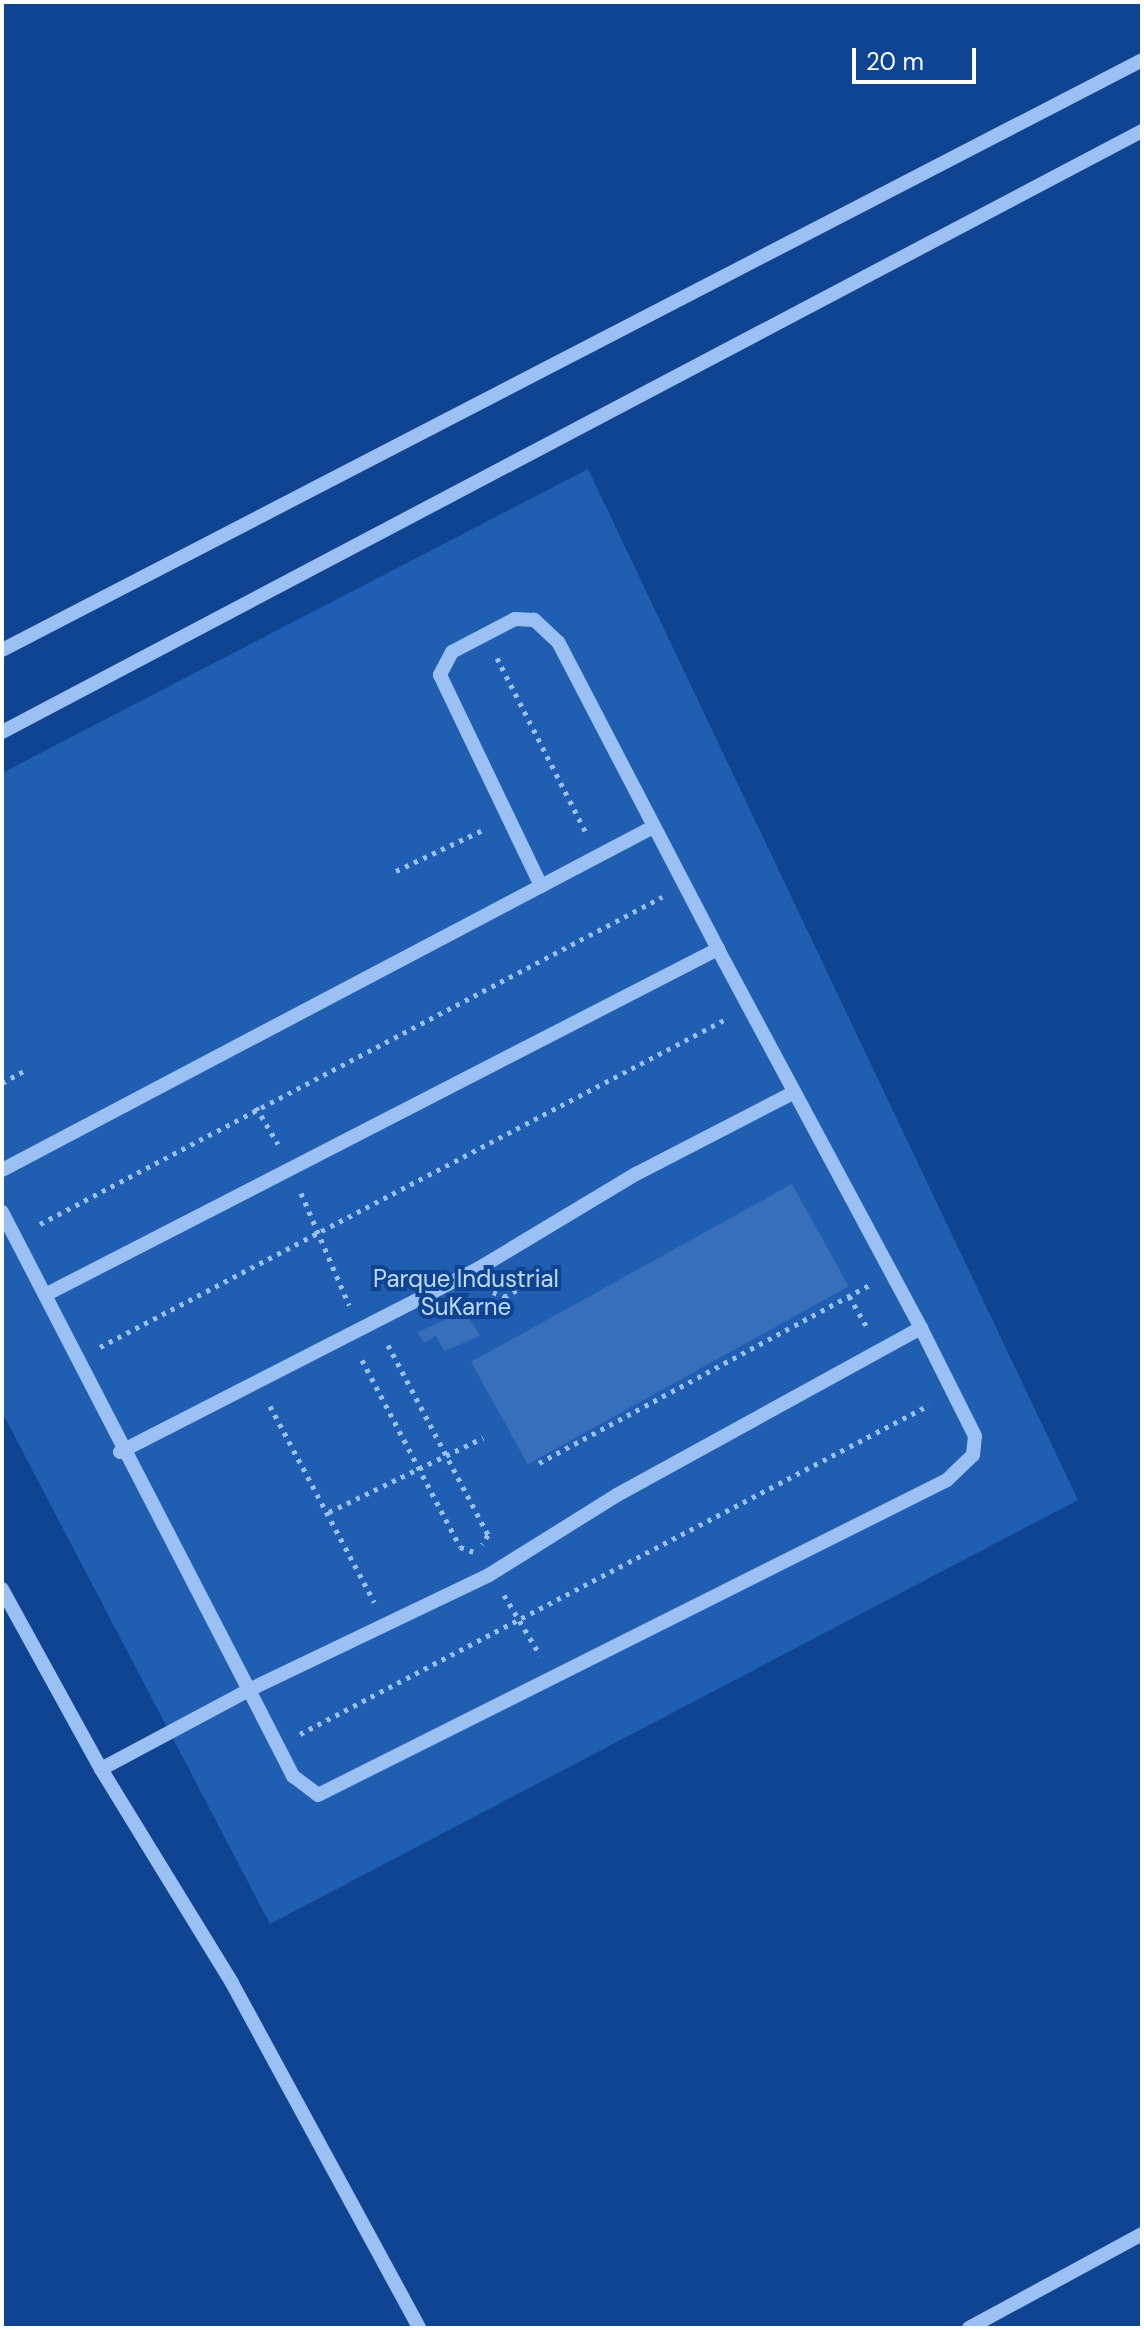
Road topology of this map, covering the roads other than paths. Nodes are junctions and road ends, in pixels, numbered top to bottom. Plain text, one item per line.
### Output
1 (1142, 60) edge
2 (1142, 131) edge
3 (2, 650) edge
4 (2, 732) edge
5 (653, 827) junction
6 (541, 886) junction
7 (718, 949) junction
8 (793, 1093) junction
9 (2, 1170) edge
10 (2, 1212) edge
11 (45, 1295) junction
12 (921, 1328) junction
13 (120, 1452) junction
14 (2, 1591) edge
15 (249, 1690) junction
16 (101, 1769) junction
17 (1142, 2234) edge
18 (419, 2328) edge
19 (969, 2328) edge

1 - 3 street
2 - 4 street
5 - 6 street
5 - 6 street
5 - 7 street
6 - 9 street
7 - 8 street
7 - 11 street
8 - 12 street
8 - 13 street
10 - 11 street
11 - 13 street
12 - 15 street
12 - 15 street
13 - 15 street
14 - 16 street
15 - 16 street
16 - 18 street
17 - 19 street

